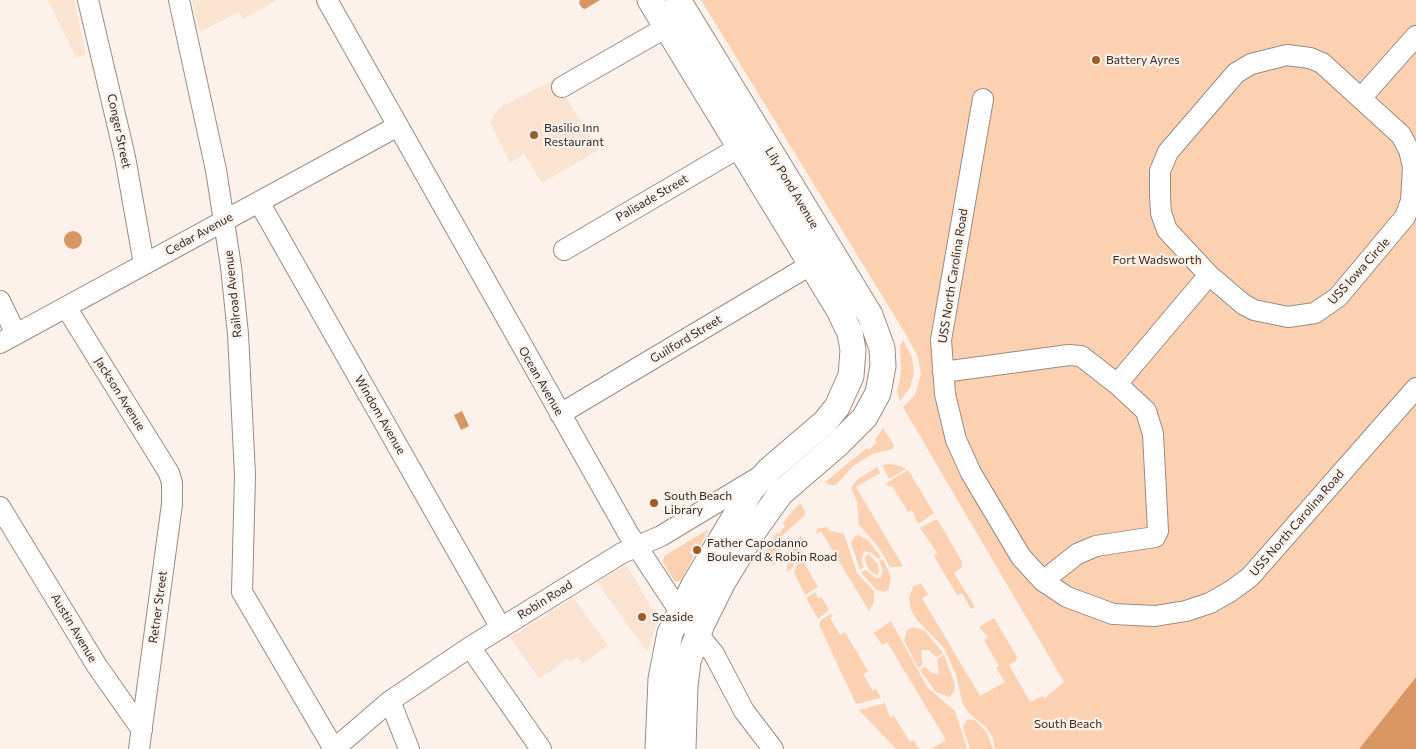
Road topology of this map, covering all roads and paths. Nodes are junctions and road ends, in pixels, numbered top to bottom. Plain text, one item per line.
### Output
1 (88, 0) edge
2 (179, 0) edge
3 (327, 0) edge
4 (650, 0) edge
5 (677, 14) edge
6 (1416, 36) edge
7 (562, 87) dead end
8 (1361, 98) junction
9 (983, 99) dead end
10 (398, 126) junction
11 (740, 146) junction
12 (259, 202) junction
13 (224, 220) junction
14 (564, 250) dead end
15 (144, 264) junction
16 (812, 264) junction
17 (1209, 274) junction
18 (0, 301) edge
19 (66, 307) junction
20 (8, 338) edge
21 (943, 372) junction
22 (1117, 384) junction
23 (1416, 388) edge
24 (560, 414) junction
25 (769, 470) junction
26 (172, 483) joint
27 (0, 507) edge
28 (637, 546) junction
29 (1043, 580) junction
30 (680, 612) junction
31 (500, 628) junction
32 (698, 635) junction
33 (470, 647) junction
34 (390, 701) junction
35 (140, 740) edge
36 (334, 749) edge
37 (409, 749) edge
38 (542, 749) edge
39 (658, 749) edge
40 (683, 749) edge
41 (773, 749) edge

1 - 15 street, Conger Street
2 - 13 street, Railroad Avenue
3 - 10 street, Ocean Avenue
4 - 5 main road, Lily Pond Avenue
5 - 7 street
5 - 11 main road, Lily Pond Avenue
5 - 32 main road, Lily Pond Avenue
6 - 8 street
8 - 17 street, USS Iowa Circle
8 - 17 street, USS Iowa Circle
9 - 21 street, USS North Carolina Road
10 - 12 street, Cedar Avenue
10 - 24 street, Ocean Avenue
11 - 14 street, Palisade Street
11 - 16 main road, Lily Pond Avenue
12 - 13 street, Cedar Avenue
12 - 31 street, Windom Avenue
13 - 15 street, Cedar Avenue
13 - 36 street, Railroad Avenue
15 - 19 street, Cedar Avenue
16 - 24 street, Guilford Street
16 - 25 main road, Lily Pond Avenue
17 - 22 street
18 - 20 street
19 - 20 street, Cedar Avenue
19 - 26 street, Jackson Avenue
21 - 22 street
21 - 29 street, USS North Carolina Road
22 - 29 street
23 - 29 street, USS North Carolina Road
24 - 28 street, Ocean Avenue
25 - 28 street, Robin Road
25 - 30 main road, Lily Pond Avenue
26 - 35 street, Retner Street
27 - 35 street, Austin Avenue
28 - 30 street, Ocean Avenue
28 - 31 street, Robin Road
30 - 32 street, Ocean Avenue
30 - 39 main road, Lily Pond Avenue
31 - 33 street, Robin Road
32 - 40 main road
32 - 41 street, Ocean Avenue
33 - 34 street, Robin Road
33 - 38 street
34 - 36 street, Robin Road
34 - 37 street

